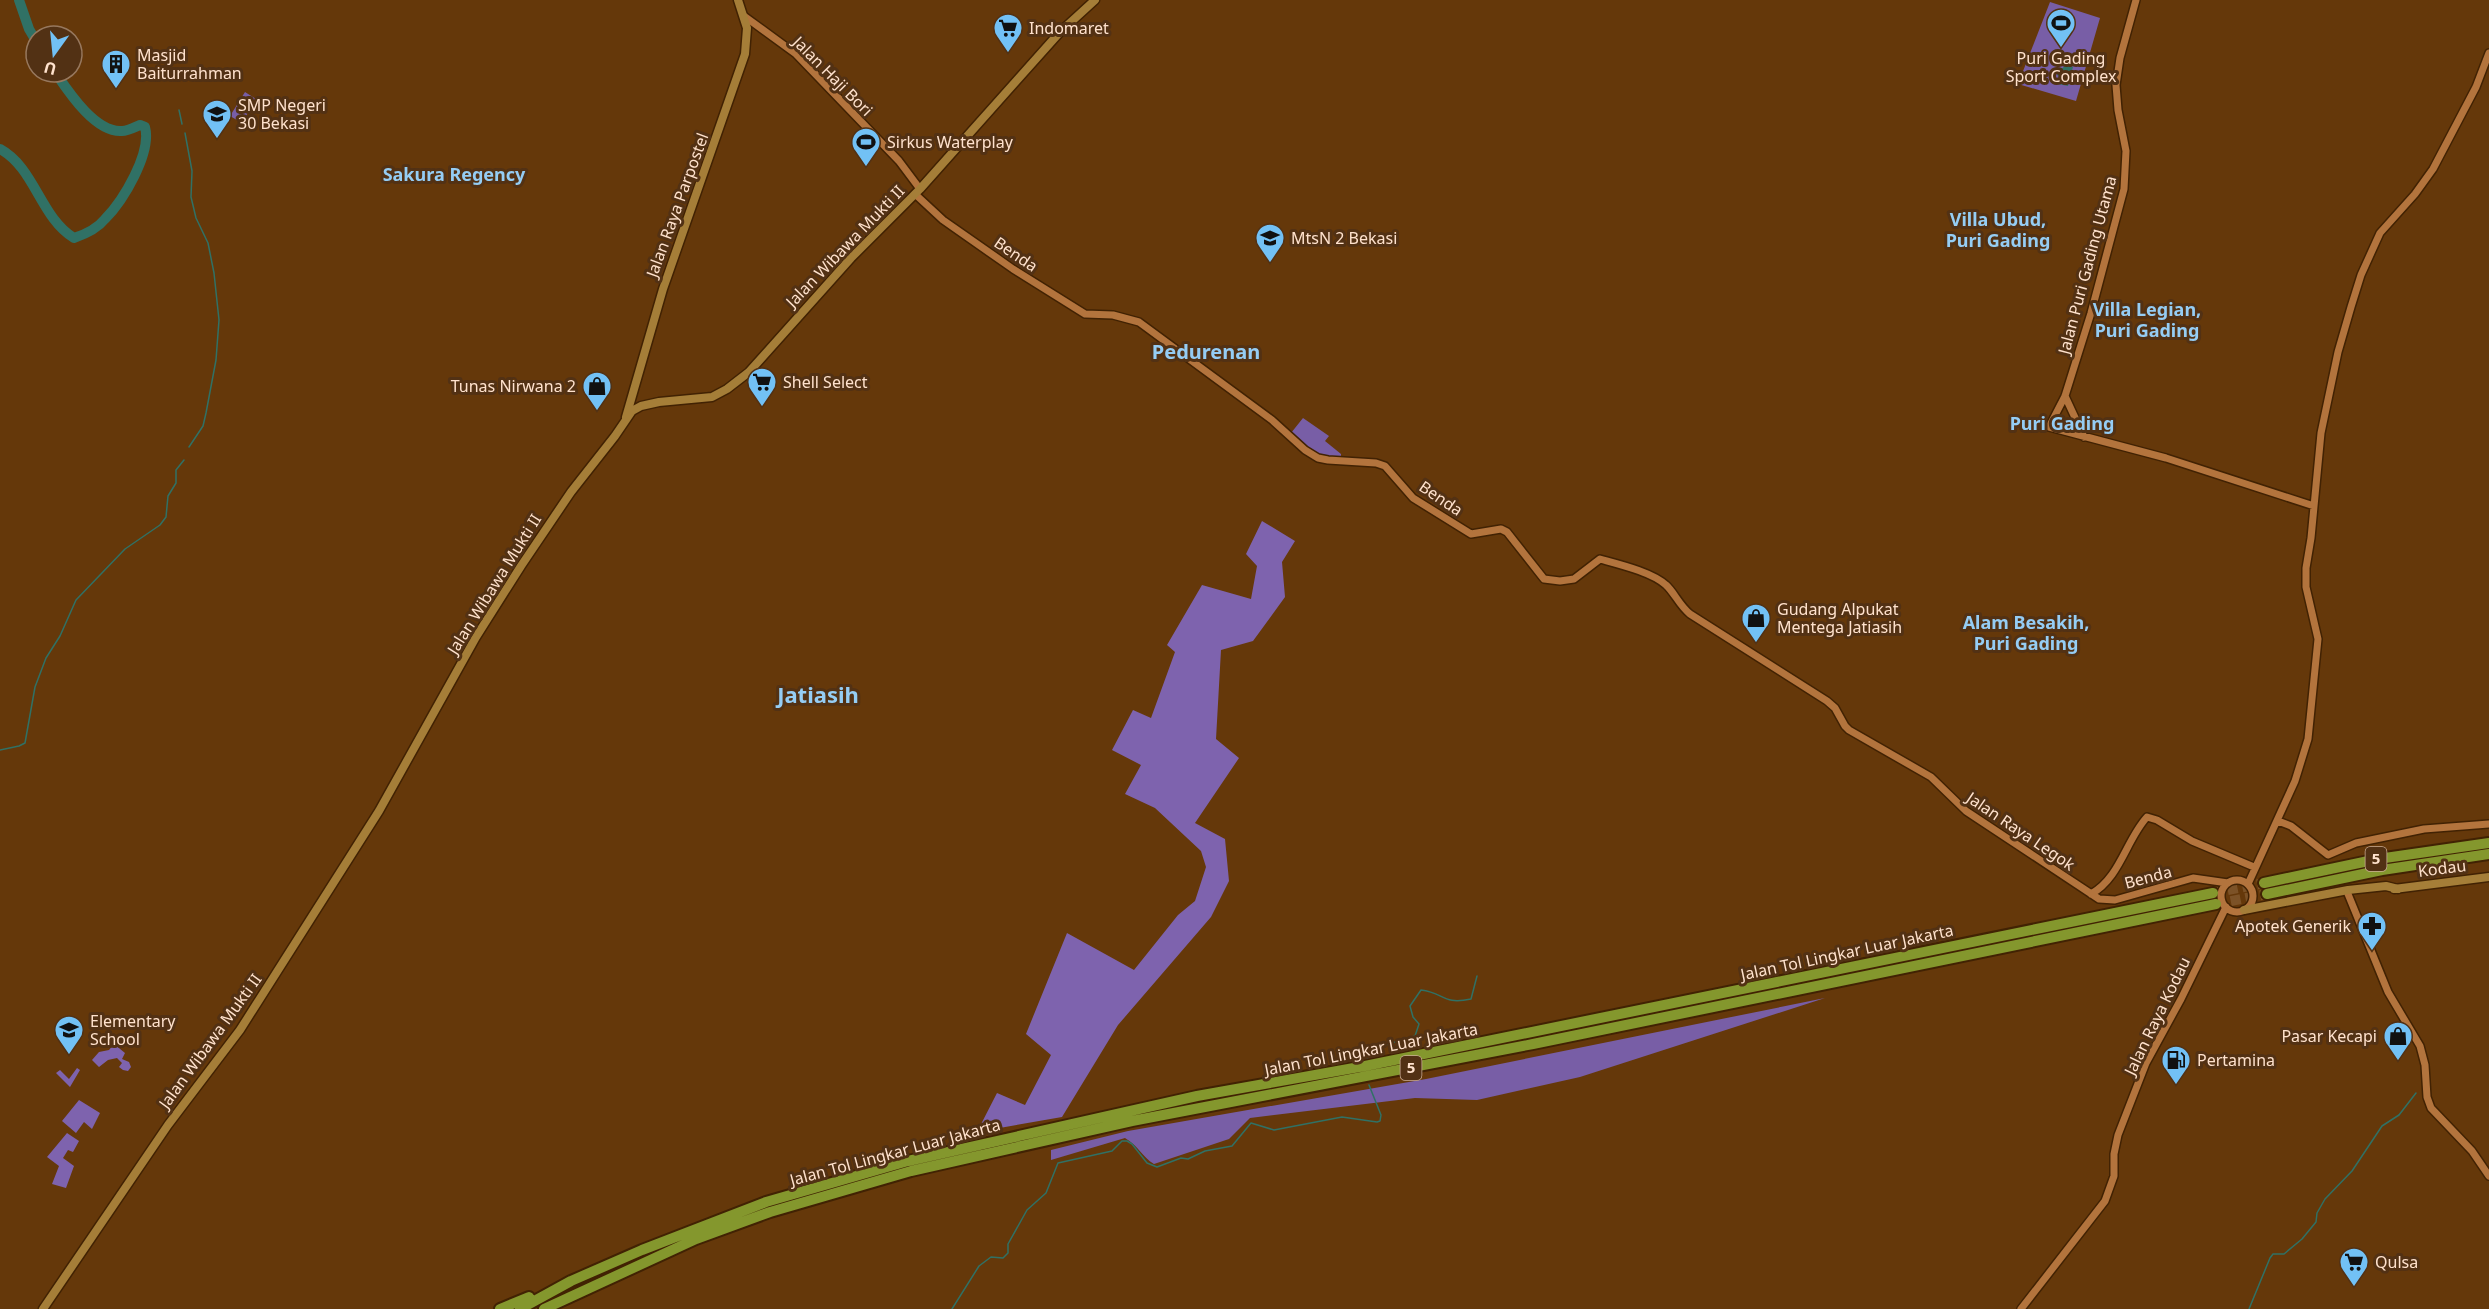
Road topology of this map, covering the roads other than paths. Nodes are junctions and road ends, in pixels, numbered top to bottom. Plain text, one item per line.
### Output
1 (738, 0) edge
2 (1095, 0) edge
3 (2136, 0) edge
4 (744, 16) junction
5 (2489, 52) edge
6 (918, 191) junction
7 (2065, 396) junction
8 (625, 420) junction
9 (2084, 437) junction
10 (2314, 506) junction
11 (1827, 701) joint
12 (2278, 821) junction
13 (2489, 824) edge
14 (2489, 843) edge
15 (2489, 854) edge
16 (2254, 868) junction
17 (2489, 877) edge
18 (2213, 880) junction
19 (2240, 880) junction
20 (2228, 883) junction
21 (2248, 884) junction
22 (2398, 889) junction
23 (2091, 894) junction
24 (2335, 894) junction
25 (2348, 894) junction
26 (2219, 898) junction
27 (2252, 898) junction
28 (2264, 906) junction
29 (2239, 910) junction
30 (2220, 920) junction
31 (2489, 1176) edge
32 (572, 1281) junction
33 (590, 1286) junction
34 (43, 1309) edge
35 (500, 1309) edge
36 (520, 1309) edge
37 (544, 1309) edge
38 (557, 1309) edge
39 (2021, 1309) edge

1 - 4 main road, Jalan Raya Parpostel
2 - 6 main road, Jalan Wibawa Mukti II
3 - 7 street, Jalan Puri Gading Utama
4 - 6 street, Jalan Haji Bori
4 - 8 main road, Jalan Raya Parpostel
5 - 10 street
6 - 8 main road, Jalan Wibawa Mukti II
6 - 11 street, Benda
7 - 9 street
7 - 9 street, Jalan Puri Gading Utama
8 - 34 main road, Jalan Wibawa Mukti II
9 - 10 street
10 - 12 street
11 - 23 street, Jalan Raya Legok
12 - 13 street
12 - 16 street
14 - 15 highway, 5
16 - 19 street
16 - 21 street
16 - 23 street
17 - 22 main road, Kodau
18 - 20 street, Benda
18 - 23 street, Benda
18 - 26 street
19 - 20 street
19 - 21 street
20 - 26 street
21 - 27 street
22 - 24 main road, Kodau
22 - 25 main road, Kodau
24 - 25 main road, Kodau
24 - 28 main road, Kodau
25 - 31 street
26 - 29 street
26 - 30 street, Jalan Raya Kodau
26 - 32 highway, Jalan Tol Lingkar Luar Jakarta / 5
26 - 33 highway, Jalan Tol Lingkar Luar Jakarta / 5
27 - 28 main road
27 - 29 street
28 - 29 main road, Kodau
29 - 30 street, Jalan Raya Kodau
30 - 39 street, Jalan Raya Kodau
32 - 35 highway
32 - 36 highway, Jalan Tol Lingkar Luar Jakarta / 5
33 - 37 highway, Jalan Tol Lingkar Luar Jakarta / 5
33 - 38 highway

